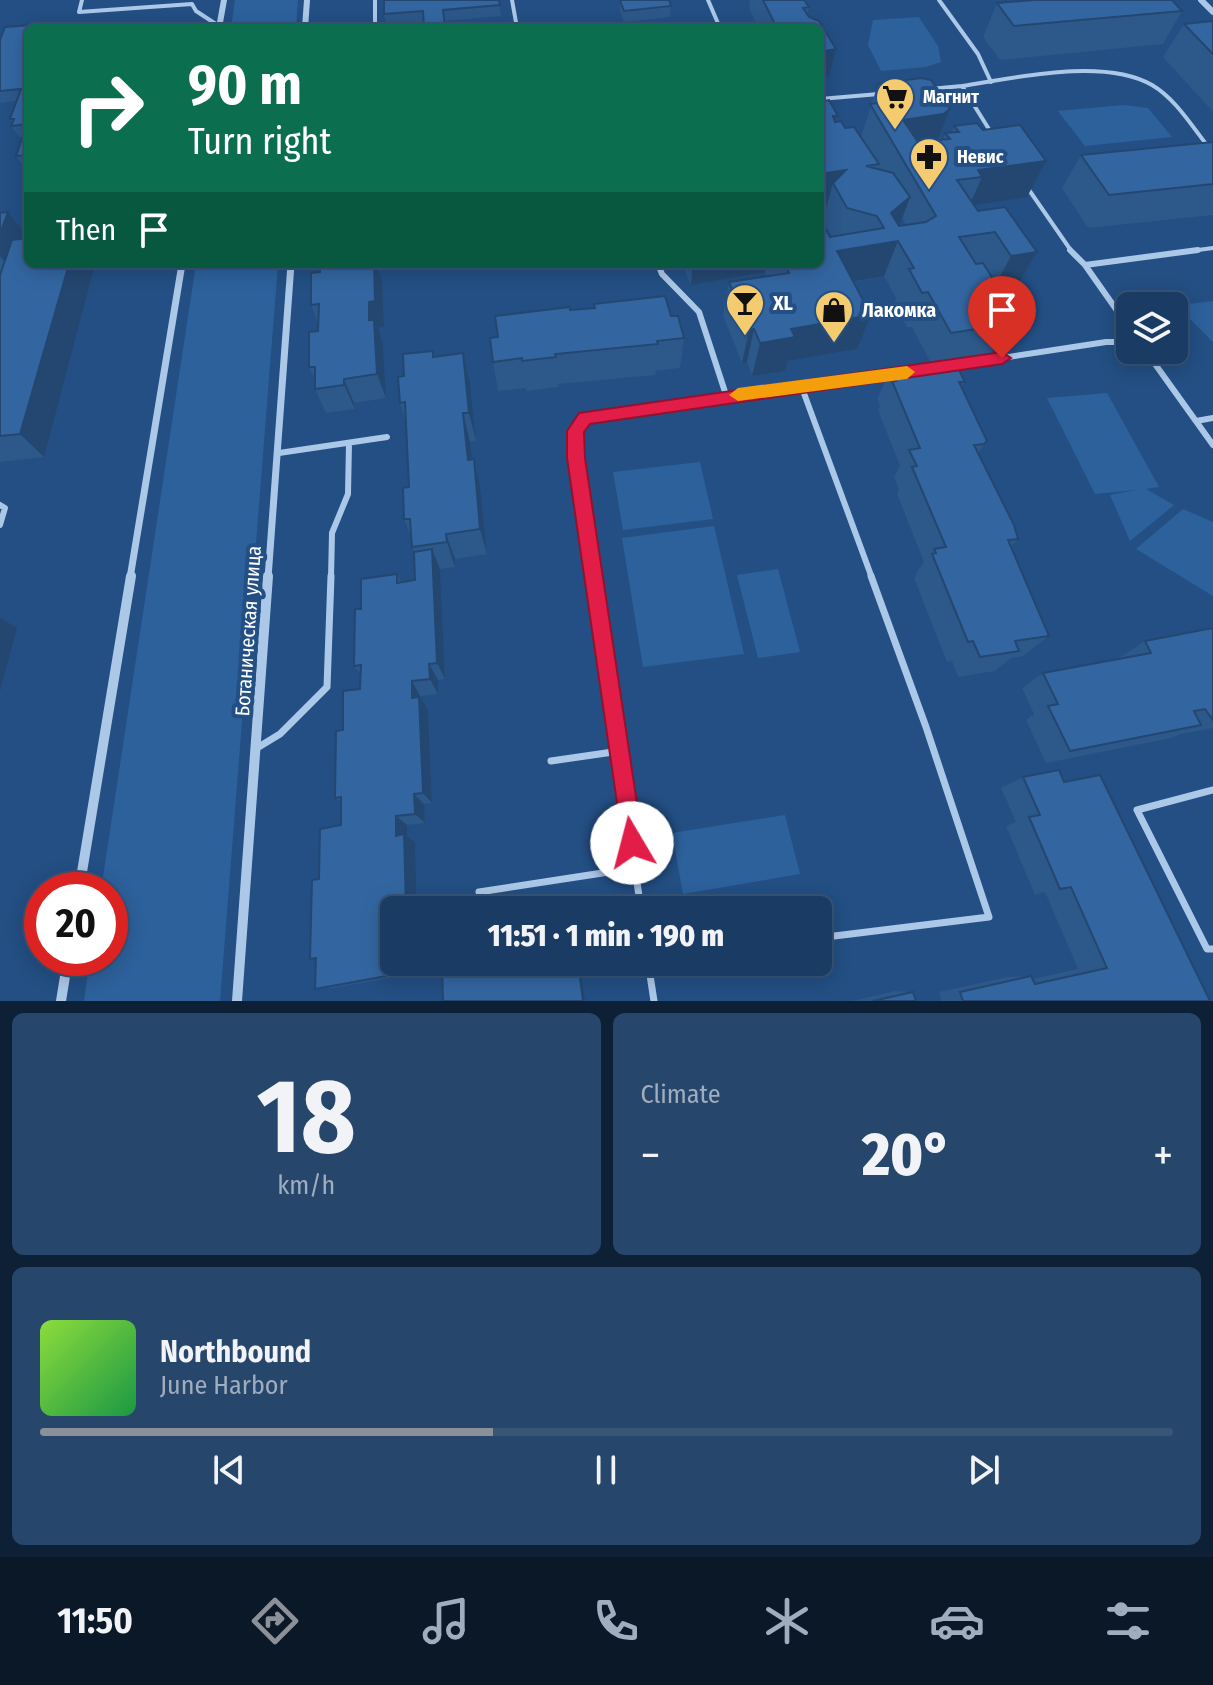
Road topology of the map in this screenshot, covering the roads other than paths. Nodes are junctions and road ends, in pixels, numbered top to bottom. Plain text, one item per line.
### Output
1 (82, 0) edge
2 (224, 0) edge
3 (307, 0) edge
4 (375, 0) edge
5 (512, 0) edge
6 (708, 0) edge
7 (939, 0) edge
8 (1201, 0) edge
9 (193, 2) edge
10 (1213, 12) edge
11 (215, 24) edge
12 (220, 24) edge
13 (305, 24) edge
14 (375, 24) edge
15 (516, 24) edge
16 (718, 24) edge
17 (991, 82) junction
18 (962, 86) junction
19 (916, 90) edge
20 (889, 93) edge
21 (824, 99) edge
22 (993, 135) edge
23 (1196, 152) edge
24 (1024, 182) edge
25 (1213, 248) edge
26 (1085, 265) junction
27 (181, 268) edge
28 (291, 268) edge
29 (660, 268) edge
30 (1116, 309) edge
31 (1116, 342) edge
32 (1155, 364) edge
33 (913, 371) edge
34 (897, 374) edge
35 (802, 388) junction
36 (727, 398) junction
37 (1213, 418) edge
38 (1196, 421) junction
39 (387, 437) dead end
40 (349, 443) junction
41 (1213, 445) edge
42 (279, 453) junction
43 (0, 505) edge
44 (0, 525) edge
45 (257, 748) junction
46 (620, 751) junction
47 (551, 761) dead end
48 (1213, 790) edge
49 (635, 868) junction
50 (82, 872) edge
51 (479, 892) dead end
52 (639, 896) edge
53 (832, 936) edge
54 (1213, 949) edge
55 (65, 976) edge
56 (650, 976) edge
57 (61, 1001) edge
58 (237, 1001) edge
59 (654, 1001) edge

1 - 9 lane
2 - 12 street
3 - 13 street
4 - 14 lane
5 - 15 lane
6 - 16 lane
7 - 17 lane
8 - 10 street
9 - 11 lane
17 - 18 lane
17 - 23 lane
18 - 19 lane
18 - 22 lane
20 - 21 lane
24 - 26 lane
25 - 26 lane
26 - 30 lane
27 - 50 street
28 - 42 street, Ботаническая улица
29 - 36 lane
31 - 33 lane
32 - 38 lane
34 - 35 lane
35 - 36 lane
35 - 53 lane
36 - 46 lane
37 - 38 lane
38 - 41 lane
39 - 40 lane
40 - 42 lane
40 - 45 lane
42 - 45 street, Ботаническая улица
43 - 44 lane
45 - 58 street, Ботаническая улица
46 - 47 lane
46 - 49 lane
48 - 54 lane
49 - 51 lane
49 - 52 lane
55 - 57 street
56 - 59 lane

